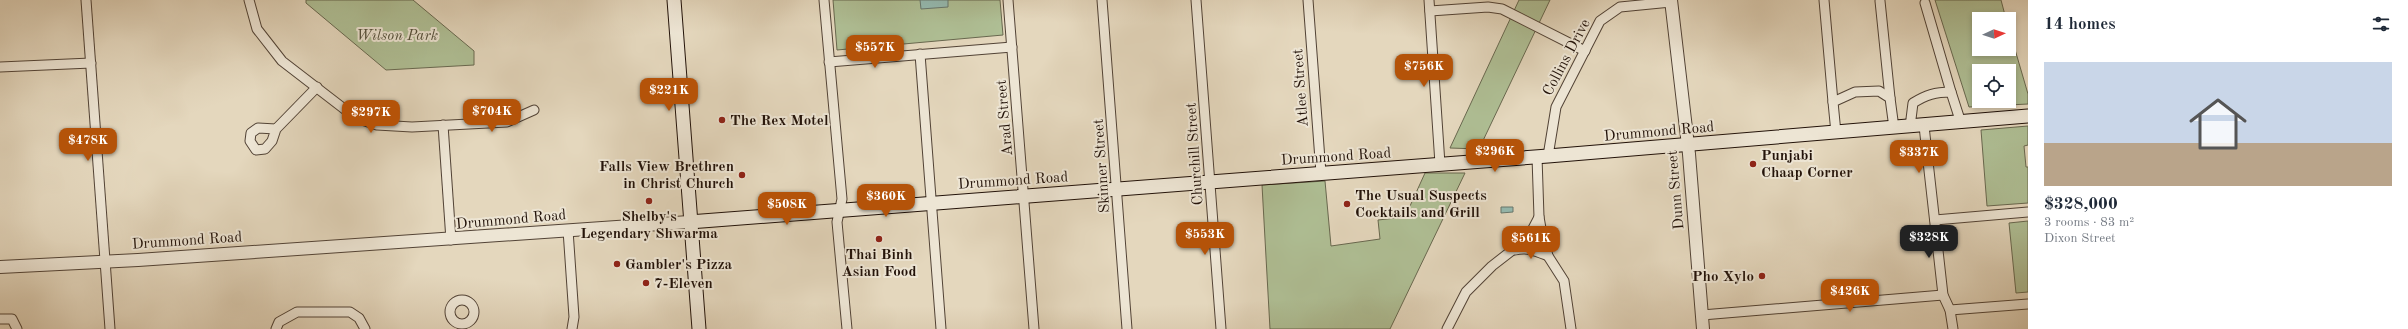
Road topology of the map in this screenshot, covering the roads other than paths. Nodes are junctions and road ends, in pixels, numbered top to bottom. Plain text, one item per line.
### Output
1 (86, 0) edge
2 (249, 0) edge
3 (674, 0) edge
4 (824, 0) edge
5 (1008, 0) edge
6 (1102, 0) edge
7 (1196, 0) edge
8 (1308, 0) edge
9 (1429, 0) edge
10 (1824, 0) edge
11 (1671, 1) edge
12 (1880, 1) edge
13 (1925, 3) dead end
14 (1430, 10) junction
15 (1012, 47) junction
16 (1585, 51) junction
17 (920, 54) junction
18 (829, 62) junction
19 (91, 63) junction
20 (0, 67) edge
21 (317, 87) junction
22 (1950, 92) junction
23 (1890, 98) junction
24 (1833, 102) junction
25 (534, 110) dead end
26 (2028, 116) edge
27 (1961, 123) junction
28 (443, 125) junction
29 (1924, 126) junction
30 (1910, 127) junction
31 (1894, 128) junction
32 (276, 129) dead end
33 (1836, 133) junction
34 (1688, 145) junction
35 (1542, 157) junction
36 (1440, 164) junction
37 (1321, 173) junction
38 (1210, 182) junction
39 (1117, 189) junction
40 (1025, 195) junction
41 (931, 202) junction
42 (840, 210) junction
43 (2028, 212) edge
44 (1539, 217) junction
45 (1935, 220) junction
46 (689, 222) junction
47 (568, 230) junction
48 (451, 240) junction
49 (1514, 251) junction
50 (1548, 256) junction
51 (106, 262) junction
52 (0, 267) edge
53 (1943, 295) junction
54 (2028, 304) edge
55 (1950, 310) junction
56 (1702, 315) junction
57 (0, 319) edge
58 (277, 325) edge
59 (17, 329) edge
60 (110, 329) edge
61 (365, 329) edge
62 (572, 329) edge
63 (699, 329) edge
64 (847, 329) edge
65 (942, 329) edge
66 (1034, 329) edge
67 (1127, 329) edge
68 (1221, 329) edge
69 (1447, 329) edge
70 (1571, 329) edge
71 (1703, 329) edge
72 (1953, 329) edge

1 - 19 street
2 - 21 street
3 - 46 main road
4 - 18 street
5 - 15 street, Arad Street
6 - 39 street, Skinner Street
7 - 38 street, Churchill Street
8 - 37 street, Atlee Street
9 - 14 street
10 - 24 street
11 - 16 street, Collins Drive
11 - 34 street, Dunn Street
12 - 23 street
13 - 22 street
14 - 16 street
14 - 36 street
15 - 17 street
15 - 40 street, Arad Street
16 - 35 street, Collins Drive
17 - 18 street
17 - 41 street
18 - 42 street
19 - 20 street
19 - 51 street
21 - 28 street
21 - 32 street
22 - 27 street
22 - 30 street
23 - 24 street
23 - 31 street
24 - 33 street
25 - 28 street
26 - 27 main road, Drummond Road
27 - 29 main road, Drummond Road
28 - 48 street
29 - 30 main road, Drummond Road
29 - 45 street
30 - 31 main road, Drummond Road
31 - 33 main road, Drummond Road
33 - 34 main road, Drummond Road
34 - 35 main road, Drummond Road
34 - 56 street, Dunn Street
35 - 36 main road, Drummond Road
35 - 44 street, Collins Drive
36 - 37 main road, Drummond Road
37 - 38 main road, Drummond Road
38 - 39 main road, Drummond Road
38 - 68 street, Churchill Street
39 - 40 main road, Drummond Road
39 - 67 street, Skinner Street
40 - 41 main road, Drummond Road
40 - 66 street, Arad Street
41 - 42 main road, Drummond Road
41 - 65 street
42 - 46 main road, Drummond Road
42 - 64 street
43 - 45 street
44 - 49 street, Collins Drive
44 - 50 street
45 - 53 street
46 - 47 street, Drummond Road
46 - 63 main road
47 - 48 street, Drummond Road
47 - 62 street
48 - 51 street, Drummond Road
49 - 50 street
49 - 69 street, Collins Drive
50 - 70 street
51 - 52 street, Drummond Road
51 - 60 street
53 - 55 street
53 - 56 street
54 - 55 street
55 - 72 street
56 - 71 street, Dunn Street
57 - 59 street
58 - 61 street

